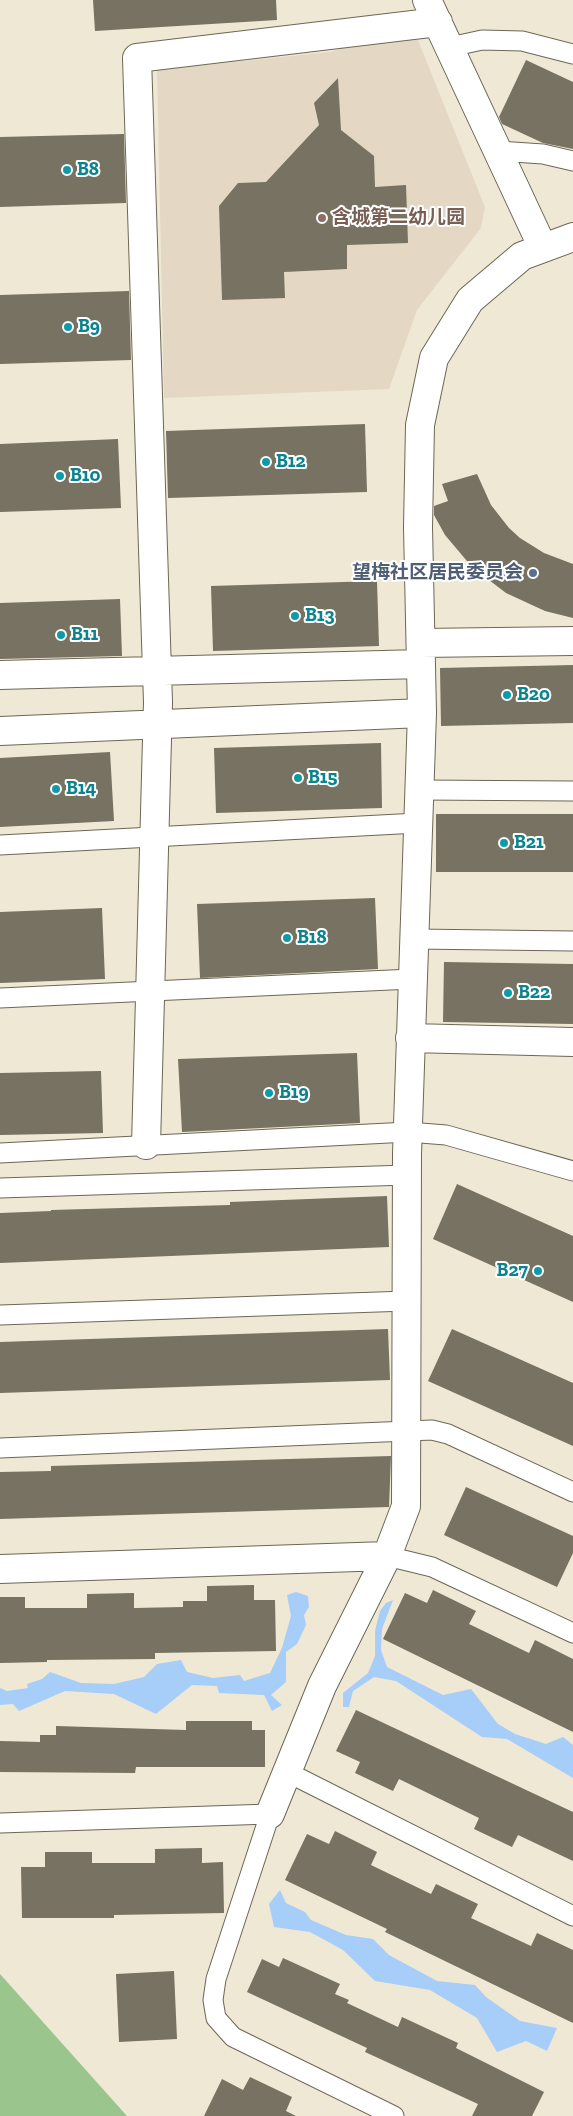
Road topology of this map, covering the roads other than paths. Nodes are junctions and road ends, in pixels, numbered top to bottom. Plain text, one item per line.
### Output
1 (432, 11) edge
2 (450, 47) junction
3 (573, 54) edge
4 (498, 151) junction
5 (573, 161) edge
6 (573, 237) edge
7 (543, 248) junction
8 (573, 641) edge
9 (421, 653) junction
10 (157, 671) junction
11 (0, 675) edge
12 (422, 713) junction
13 (157, 724) junction
14 (0, 731) edge
15 (419, 790) junction
16 (573, 791) edge
17 (418, 823) junction
18 (154, 837) junction
19 (0, 845) edge
20 (414, 939) junction
21 (573, 940) edge
22 (412, 979) junction
23 (150, 991) junction
24 (0, 998) edge
25 (410, 1038) junction
26 (573, 1042) edge
27 (408, 1132) junction
28 (146, 1145) junction
29 (0, 1153) edge
30 (573, 1170) edge
31 (407, 1175) junction
32 (0, 1188) edge
33 (407, 1301) junction
34 (0, 1315) edge
35 (406, 1431) junction
36 (0, 1448) edge
37 (573, 1492) edge
38 (387, 1556) junction
39 (0, 1569) edge
40 (573, 1633) edge
41 (288, 1772) junction
42 (270, 1814) junction
43 (0, 1823) edge
44 (573, 1916) edge
45 (394, 2116) edge

1 - 2 street
1 - 10 street
2 - 3 lane
2 - 4 street
4 - 5 lane
4 - 7 street
6 - 7 street
7 - 9 street
8 - 9 street
9 - 10 street
9 - 12 street
10 - 11 street
10 - 13 street
12 - 13 street
12 - 15 street
13 - 14 street
13 - 18 street
15 - 16 lane
15 - 17 street
17 - 18 lane
17 - 20 street
18 - 19 lane
18 - 23 street
20 - 21 lane
20 - 22 street
22 - 23 lane
22 - 25 street
23 - 24 lane
23 - 28 street
25 - 26 street
25 - 27 street
27 - 28 lane
27 - 30 lane
27 - 31 street
28 - 29 lane
31 - 32 lane
31 - 33 street
33 - 34 lane
33 - 35 street
35 - 36 lane
35 - 37 lane
35 - 38 street
38 - 39 street
38 - 40 lane
38 - 41 street
41 - 42 street
41 - 44 lane
42 - 43 lane
42 - 45 lane

